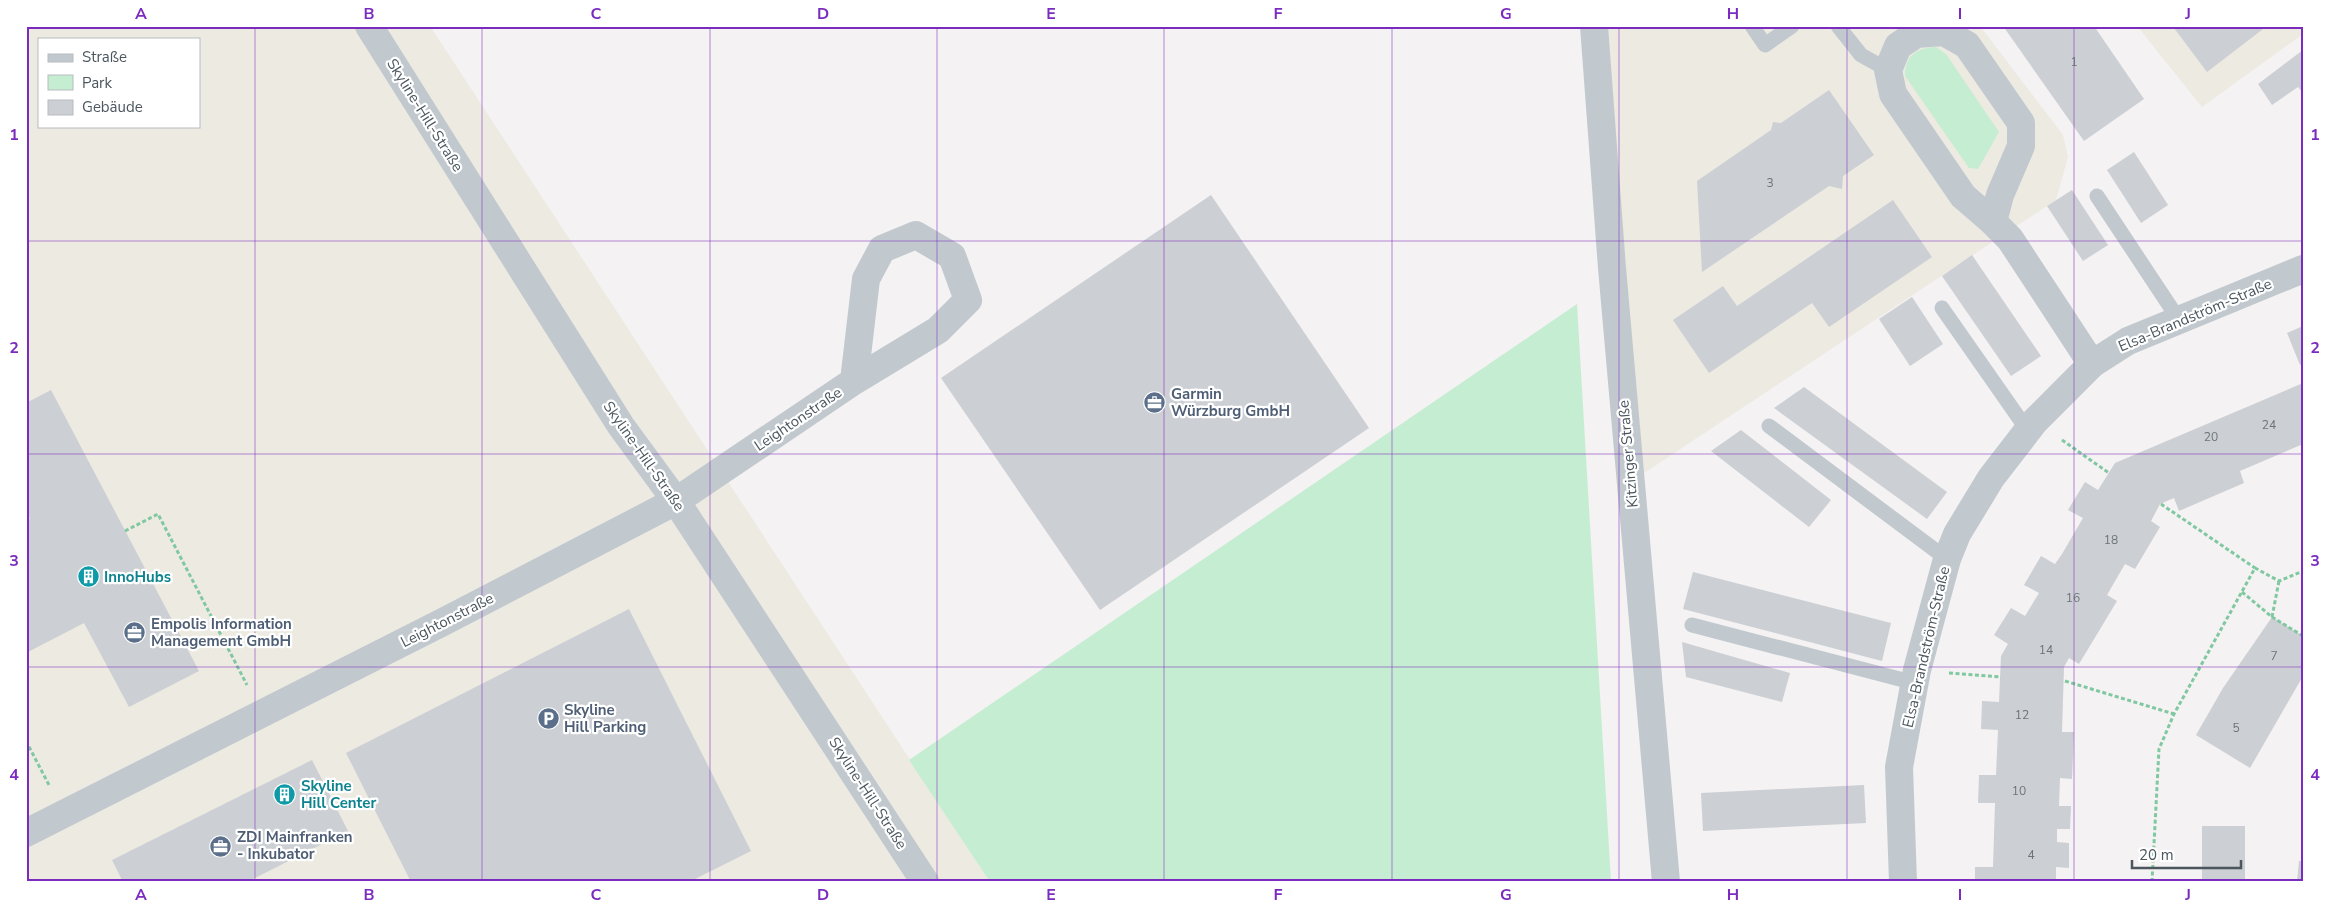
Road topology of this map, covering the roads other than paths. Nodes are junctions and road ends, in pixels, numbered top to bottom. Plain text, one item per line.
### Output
1 (369, 26) edge
2 (1594, 26) edge
3 (1752, 26) edge
4 (1792, 26) edge
5 (1838, 26) edge
6 (1943, 29) edge
7 (1888, 70) junction
8 (2097, 196) dead end
9 (1993, 222) junction
10 (2303, 269) edge
11 (1942, 308) dead end
12 (2179, 320) junction
13 (2092, 364) junction
14 (854, 381) junction
15 (1769, 426) dead end
16 (2032, 426) junction
17 (676, 501) junction
18 (1947, 559) junction
19 (1692, 625) dead end
20 (1916, 676) junction
21 (26, 833) edge
22 (926, 882) edge
23 (1666, 882) edge
24 (1903, 882) edge

1 - 17 street, Skyline-Hill-Straße
2 - 23 street, Kitzinger Straße
3 - 4 lane
5 - 7 lane
6 - 7 street
6 - 9 street
7 - 9 street
8 - 12 lane
9 - 13 street
10 - 12 street, Elsa-Brandström-Straße
11 - 16 lane
12 - 13 street, Elsa-Brandström-Straße
13 - 16 street, Elsa-Brandström-Straße
14 - 14 street, Leightonstraße
14 - 17 street, Leightonstraße
15 - 18 lane
16 - 18 street, Elsa-Brandström-Straße
17 - 21 street, Leightonstraße
17 - 22 street, Skyline-Hill-Straße
18 - 20 street, Elsa-Brandström-Straße
19 - 20 lane
20 - 24 street, Elsa-Brandström-Straße

